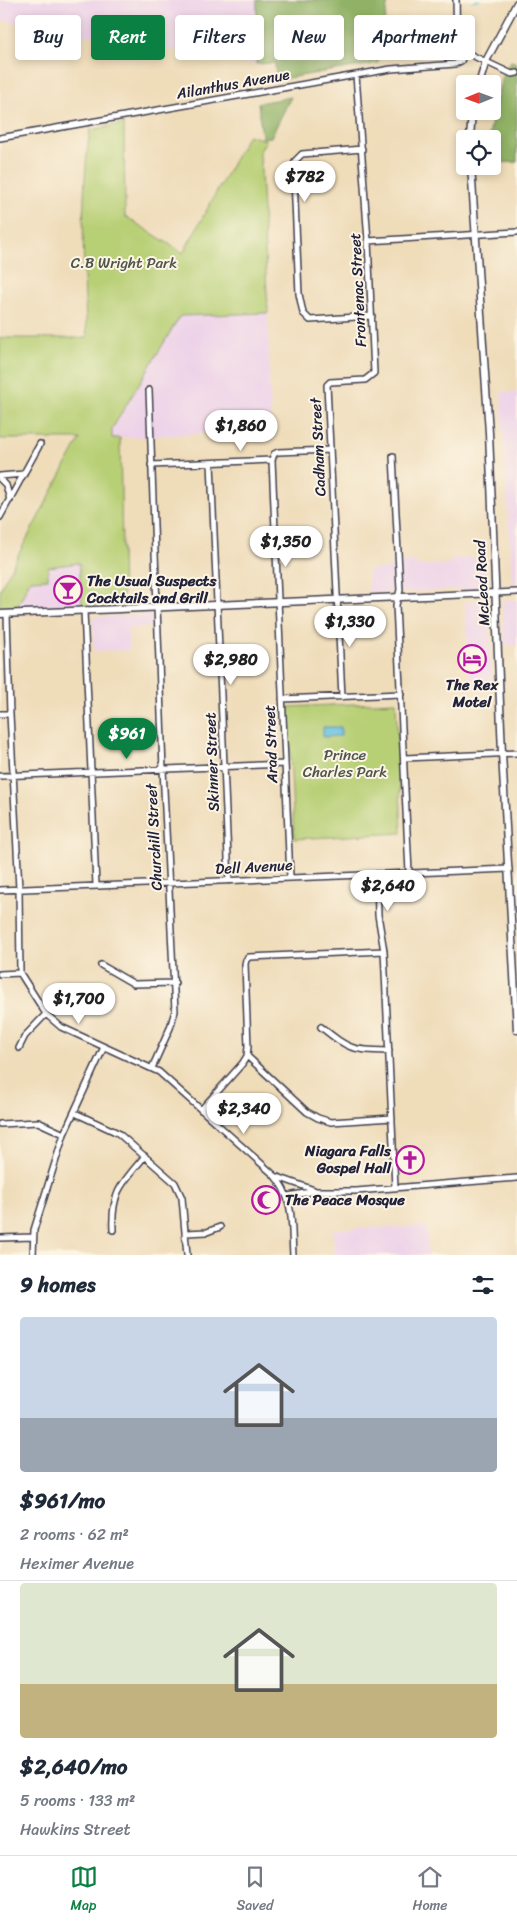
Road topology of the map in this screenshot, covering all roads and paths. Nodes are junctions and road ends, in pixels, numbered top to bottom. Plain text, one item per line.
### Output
1 (456, 0) edge
2 (517, 3) edge
3 (457, 15) edge
4 (475, 56) edge
5 (461, 60) edge
6 (486, 61) junction
7 (517, 73) edge
8 (356, 75) junction
9 (482, 75) edge
10 (0, 138) edge
11 (362, 149) junction
12 (471, 175) edge
13 (517, 232) edge
14 (474, 234) junction
15 (368, 241) junction
16 (372, 316) junction
17 (336, 382) joint
18 (149, 390) dead end
19 (40, 444) dead end
20 (330, 450) junction
21 (393, 456) dead end
22 (272, 460) junction
23 (211, 463) junction
24 (151, 465) junction
25 (24, 474) junction
26 (0, 477) edge
27 (10, 500) junction
28 (0, 517) edge
29 (517, 592) edge
30 (496, 593) junction
31 (398, 598) junction
32 (338, 600) junction
33 (277, 603) junction
34 (217, 605) junction
35 (156, 608) junction
36 (84, 611) junction
37 (3, 614) edge
38 (401, 694) junction
39 (342, 697) junction
40 (282, 700) junction
41 (0, 714) edge
42 (10, 714) junction
43 (502, 753) junction
44 (517, 753) edge
45 (405, 758) junction
46 (285, 764) junction
47 (225, 767) junction
48 (163, 769) junction
49 (91, 772) junction
50 (13, 775) junction
51 (0, 776) edge
52 (509, 869) junction
53 (409, 872) junction
54 (377, 874) junction
55 (290, 878) junction
56 (229, 881) junction
57 (168, 883) junction
58 (96, 885) junction
59 (18, 889) junction
60 (0, 890) edge
61 (515, 936) edge
62 (384, 951) junction
63 (101, 965) dead end
64 (0, 974) edge
65 (20, 974) junction
66 (174, 983) junction
67 (46, 1014) junction
68 (517, 1016) edge
69 (321, 1027) dead end
70 (517, 1030) edge
71 (104, 1047) junction
72 (20, 1048) dead end
73 (389, 1051) junction
74 (247, 1056) junction
75 (152, 1068) junction
76 (201, 1110) junction
77 (75, 1113) junction
78 (392, 1118) junction
79 (0, 1124) edge
80 (64, 1134) junction
81 (145, 1156) junction
82 (274, 1175) junction
83 (517, 1178) edge
84 (395, 1187) junction
85 (316, 1191) junction
86 (288, 1196) junction
87 (220, 1227) dead end
88 (113, 1230) dead end
89 (186, 1233) junction
90 (33, 1237) junction
91 (0, 1238) edge
92 (34, 1255) edge
93 (187, 1255) edge
94 (293, 1255) edge

1 - 3 street
2 - 6 main road
4 - 6 street
5 - 8 street, Ailanthus Avenue
6 - 7 street
6 - 9 main road
8 - 10 street, Ailanthus Avenue
8 - 11 street, Frontenac Street
11 - 15 street, Frontenac Street
11 - 16 street
12 - 14 main road, McLeod Road
13 - 14 street
14 - 15 street
14 - 30 main road, McLeod Road
15 - 16 street, Frontenac Street
16 - 17 street, Frontenac Street
17 - 20 street, Cadham Street
18 - 24 street, Churchill Street
19 - 25 street
20 - 22 street
20 - 32 street, Cadham Street
21 - 31 street
22 - 23 street
22 - 33 street, Arad Street
23 - 24 street
23 - 34 street, Skinner Street
24 - 35 street, Churchill Street
25 - 26 street
25 - 27 street
26 - 27 street
27 - 28 street
29 - 30 street
30 - 31 main road
30 - 43 main road, McLeod Road
31 - 32 main road
31 - 38 street
32 - 33 main road
32 - 39 street, Cadham Street
33 - 34 main road
33 - 40 street, Arad Street
34 - 35 main road
34 - 47 street, Skinner Street
35 - 36 main road
35 - 48 street, Churchill Street
36 - 37 main road
36 - 49 street
37 - 42 street
38 - 39 street
38 - 45 street
39 - 40 street
40 - 46 street, Arad Street
41 - 42 street
42 - 50 street
43 - 44 street
43 - 45 street
43 - 52 main road, McLeod Road
45 - 53 street
46 - 47 street
46 - 55 street, Arad Street
47 - 48 street
47 - 56 street, Skinner Street
48 - 49 street
48 - 57 street, Churchill Street
49 - 50 street
49 - 58 street
50 - 51 street
50 - 59 street
52 - 53 street, Dell Avenue
52 - 61 main road, McLeod Road
53 - 54 street, Dell Avenue
54 - 55 street, Dell Avenue
54 - 62 street
55 - 56 street, Dell Avenue
56 - 57 street, Dell Avenue
57 - 58 street, Dell Avenue
57 - 66 street, Churchill Street
58 - 59 street, Dell Avenue
59 - 60 street, Dell Avenue
59 - 65 street
61 - 68 main road, McLeod Road
62 - 73 street
62 - 74 street
63 - 66 street
64 - 65 street
65 - 67 street
66 - 75 street, Churchill Street
67 - 71 street
67 - 72 street
68 - 70 main road, McLeod Road
69 - 73 street
71 - 75 street
71 - 77 street
73 - 78 street
74 - 76 street
74 - 78 street
75 - 76 street
76 - 82 street
77 - 80 street
77 - 81 street
78 - 84 street
79 - 80 street
80 - 90 street
81 - 88 street
81 - 89 street
82 - 85 street
82 - 86 street
83 - 84 street
84 - 85 street
85 - 86 street
86 - 94 street
87 - 89 street
89 - 93 street
90 - 91 street
90 - 92 street

